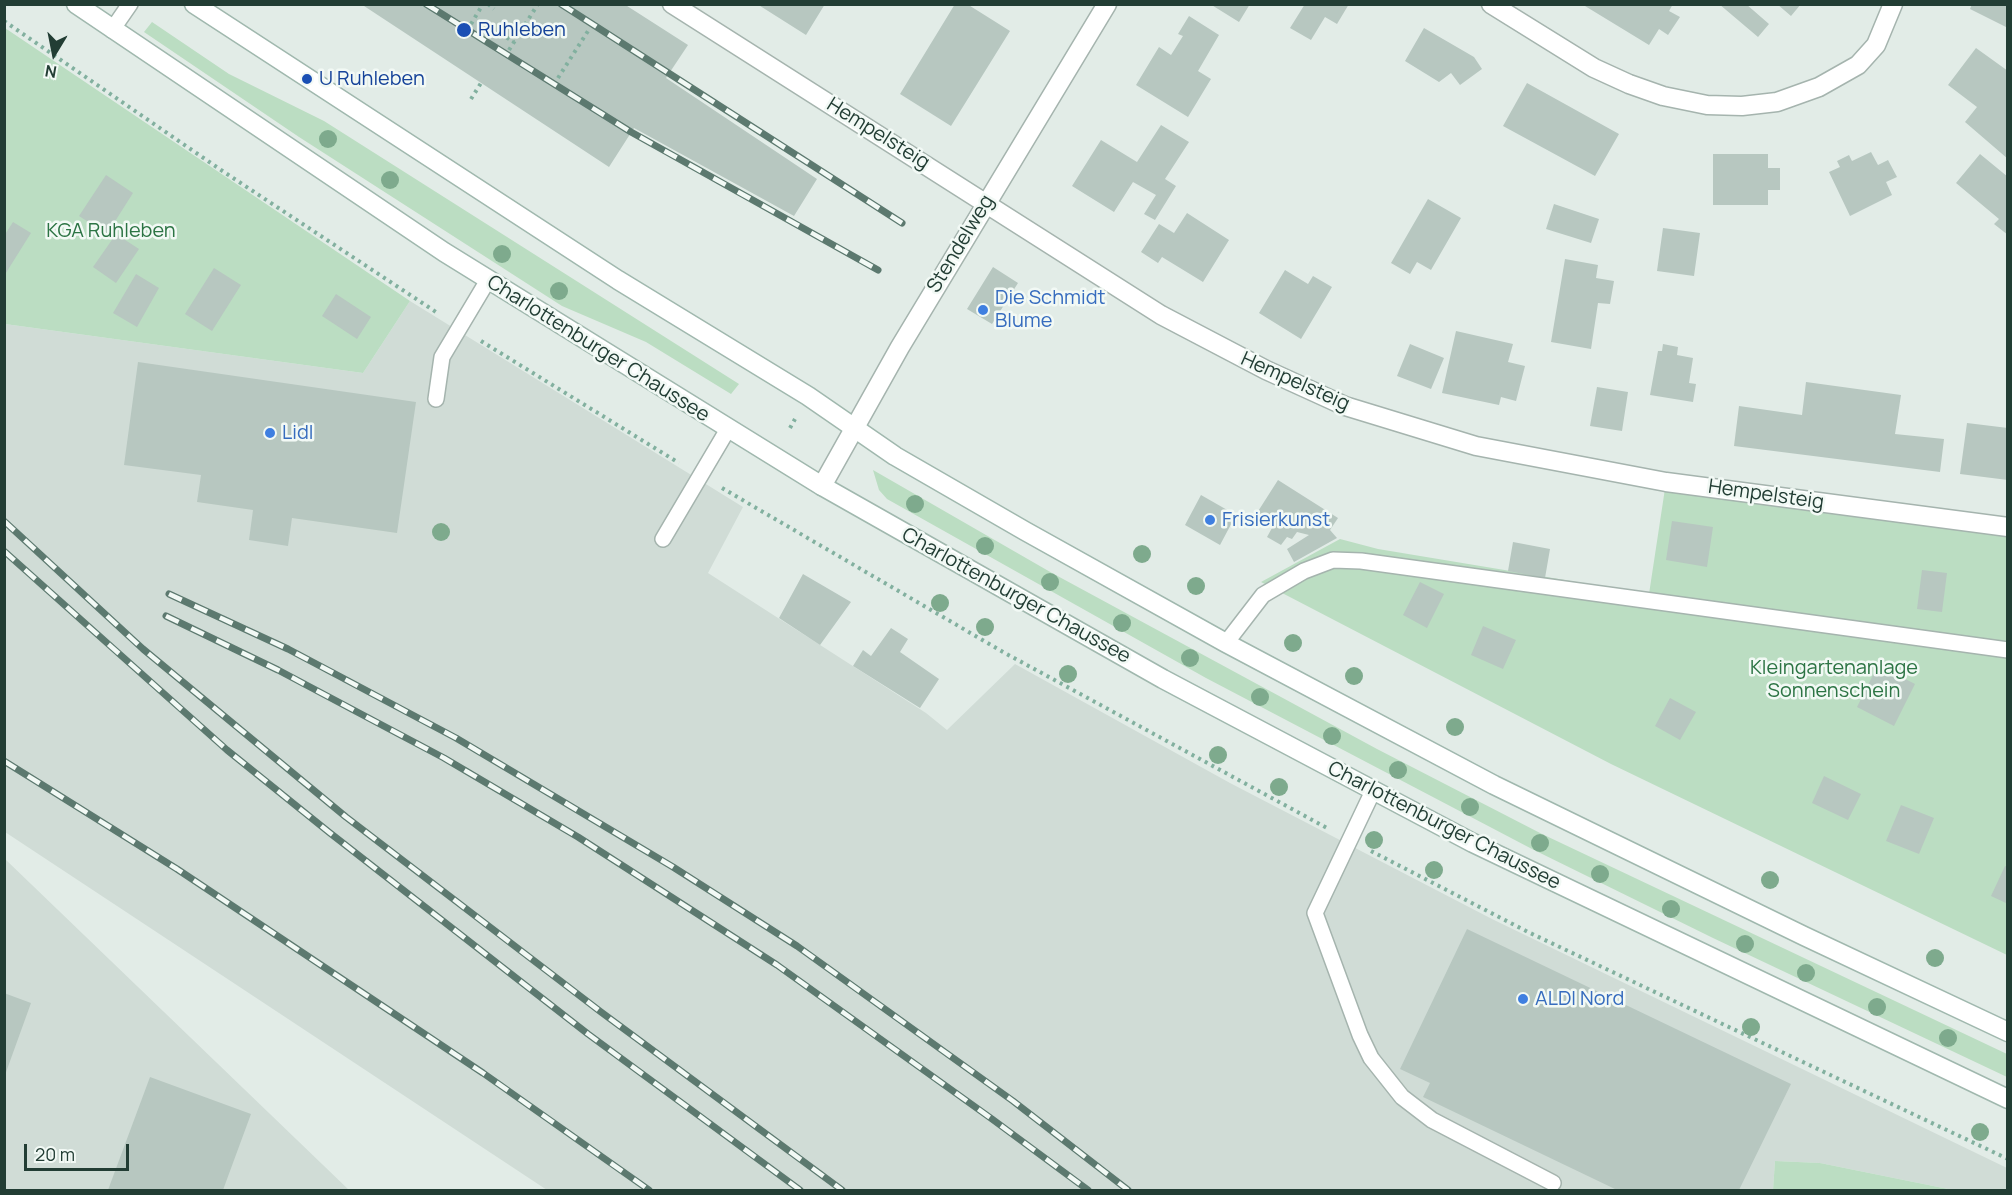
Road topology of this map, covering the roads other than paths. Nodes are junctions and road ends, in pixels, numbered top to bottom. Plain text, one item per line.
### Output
1 (76, 4) edge
2 (129, 4) edge
3 (194, 4) edge
4 (672, 4) edge
5 (1107, 4) edge
6 (1491, 4) edge
7 (1893, 4) edge
8 (112, 30) junction
9 (986, 202) junction
10 (488, 280) junction
11 (436, 399) dead end
12 (853, 426) junction
13 (728, 429) junction
14 (822, 486) junction
15 (2007, 527) edge
16 (663, 539) dead end
17 (1226, 643) junction
18 (2007, 650) edge
19 (1372, 791) junction
20 (2007, 1032) edge
21 (2007, 1099) edge
22 (1553, 1183) dead end

1 - 8 main road, Charlottenburger Chaussee
2 - 8 lane
3 - 12 main road
4 - 9 main road, Hempelsteig
5 - 9 main road, Stendelweg
6 - 7 main road
8 - 10 main road, Charlottenburger Chaussee
9 - 12 main road, Stendelweg
9 - 15 main road, Hempelsteig
10 - 11 lane
10 - 13 main road, Charlottenburger Chaussee
12 - 14 main road, Stendelweg
12 - 17 main road
13 - 14 main road, Charlottenburger Chaussee
13 - 16 lane
14 - 19 main road, Charlottenburger Chaussee
17 - 18 lane
17 - 20 main road
19 - 21 main road, Charlottenburger Chaussee
19 - 22 lane

